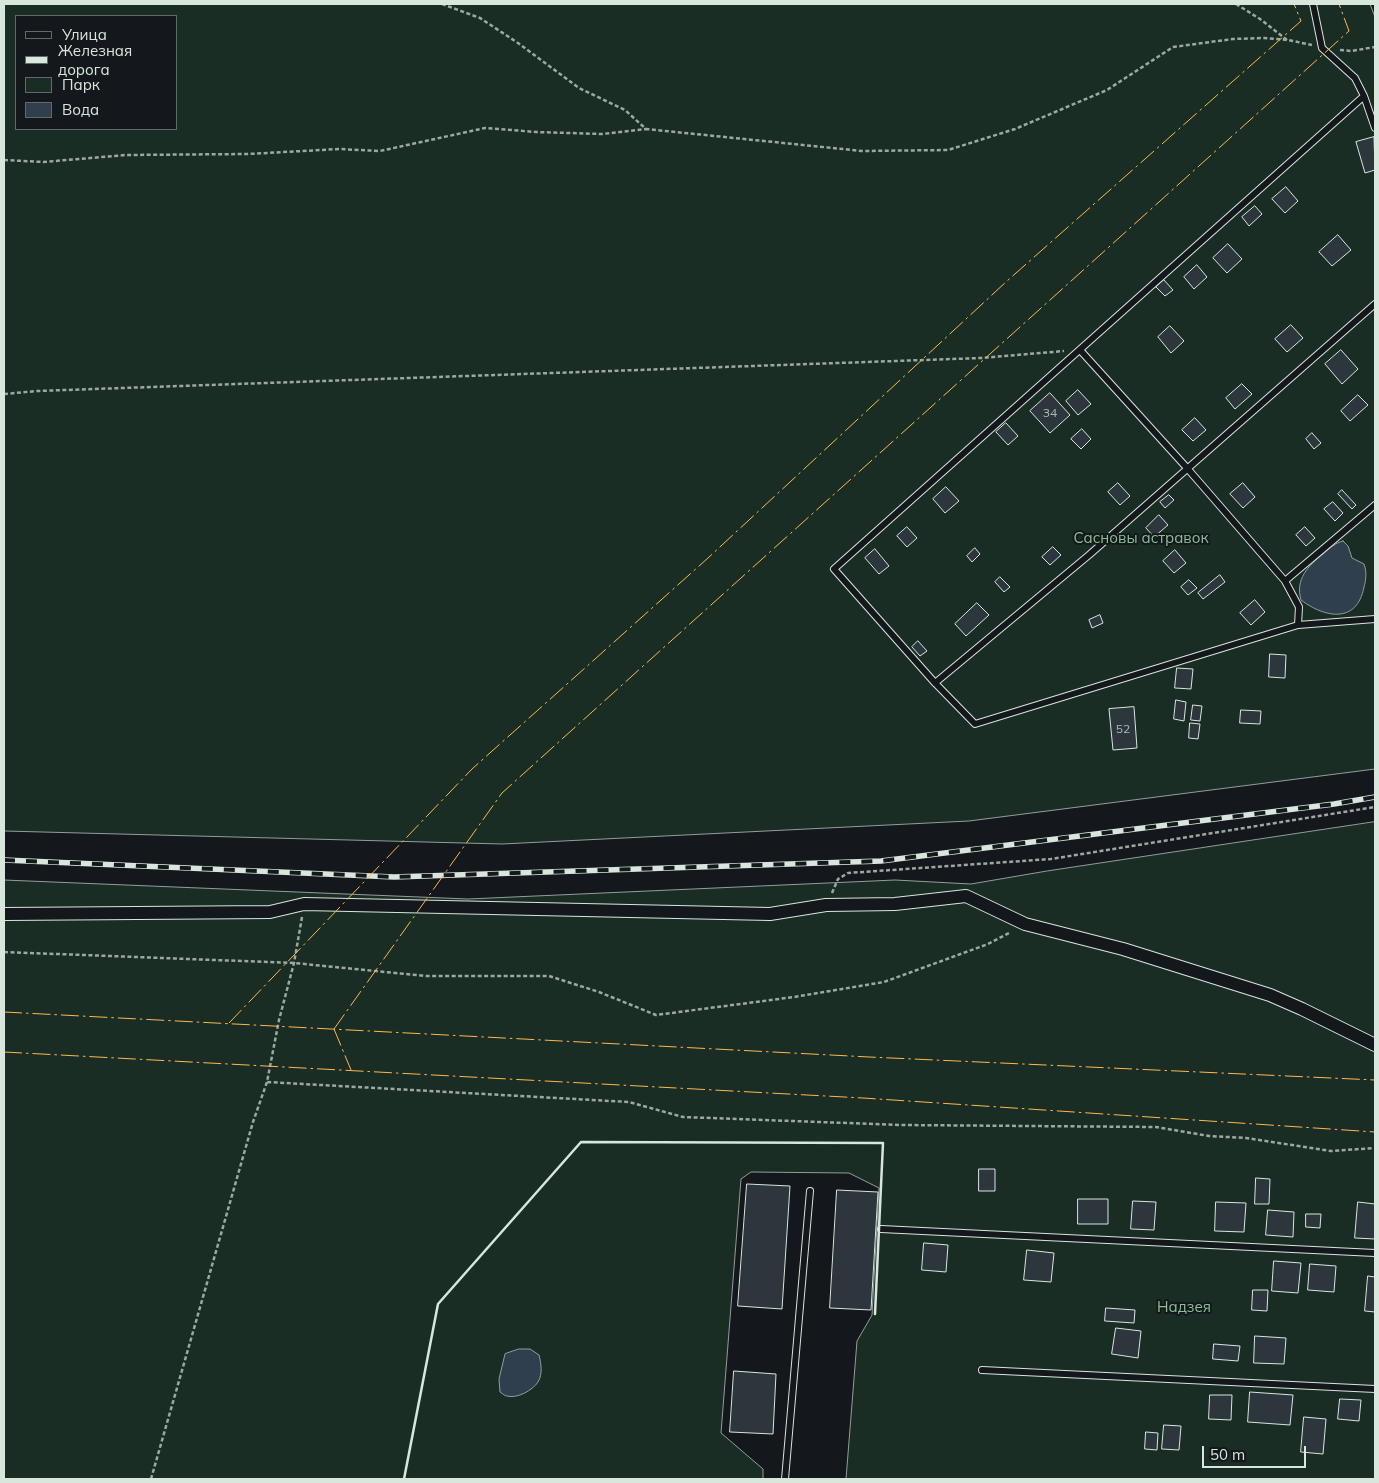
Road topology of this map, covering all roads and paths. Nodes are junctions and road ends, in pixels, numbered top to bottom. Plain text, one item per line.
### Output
1 (442, 4) edge
2 (1236, 4) edge
3 (1313, 4) edge
4 (1288, 40) junction
5 (1375, 47) edge
6 (1322, 48) junction
7 (1364, 96) junction
8 (1375, 128) edge
9 (646, 129) junction
10 (4, 160) edge
11 (1375, 304) edge
12 (1080, 350) junction
13 (4, 394) edge
14 (1187, 468) junction
15 (1375, 505) edge
16 (1285, 581) junction
17 (1375, 619) edge
18 (1298, 625) junction
19 (935, 683) junction
20 (1375, 807) edge
21 (304, 904) junction
22 (826, 905) junction
23 (4, 914) edge
24 (1026, 924) junction
25 (4, 952) edge
26 (294, 963) junction
27 (1375, 1045) edge
28 (267, 1082) junction
29 (1375, 1148) edge
30 (810, 1191) dead end
31 (881, 1229) dead end
32 (1375, 1253) edge
33 (982, 1370) dead end
34 (1375, 1389) edge
35 (151, 1479) edge
36 (785, 1479) edge

1 - 9 path
2 - 4 path
3 - 6 lane
4 - 6 path
4 - 9 path
5 - 6 path
6 - 7 lane
7 - 8 lane
7 - 12 lane
9 - 10 path
11 - 14 lane
12 - 13 path
12 - 14 lane
12 - 19 lane
14 - 16 lane
14 - 19 lane
15 - 16 lane
16 - 18 lane
17 - 18 lane
18 - 19 lane
20 - 22 path
21 - 22 street
21 - 23 street
21 - 26 path
22 - 24 street
24 - 26 path
24 - 27 street
25 - 26 path
26 - 28 path
28 - 29 path
28 - 35 path
30 - 36 lane
31 - 32 lane
33 - 34 lane

